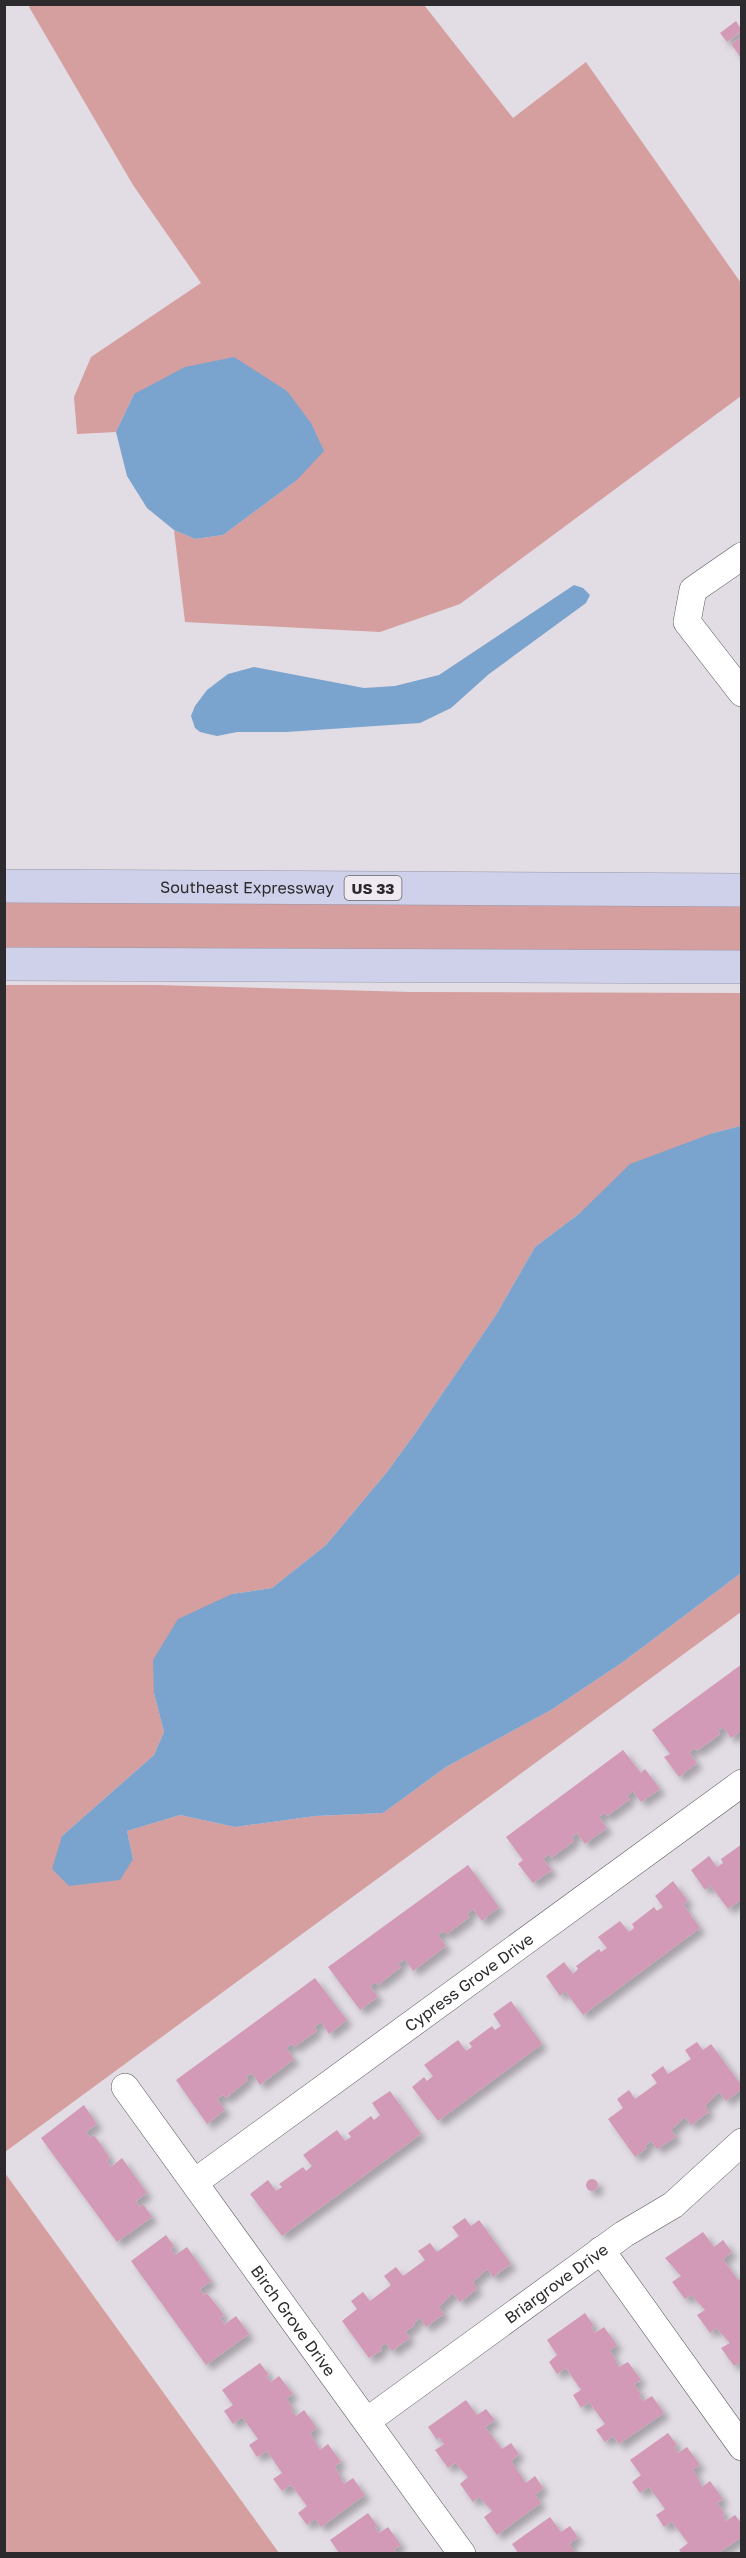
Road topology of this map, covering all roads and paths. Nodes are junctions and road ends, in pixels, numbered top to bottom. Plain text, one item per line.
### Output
1 (741, 556) edge
2 (741, 693) edge
3 (4, 885) edge
4 (741, 890) edge
5 (4, 964) edge
6 (741, 967) edge
7 (741, 1783) edge
8 (125, 2087) dead end
9 (741, 2142) edge
10 (195, 2182) junction
11 (601, 2250) junction
12 (367, 2421) junction
13 (741, 2447) edge
14 (462, 2553) edge

1 - 2 street
3 - 4 highway, Southeast Expressway / US 33
5 - 6 highway
7 - 10 street, Cypress Grove Drive
8 - 10 street, Birch Grove Drive
9 - 11 street, Briargrove Drive
10 - 12 street, Birch Grove Drive
11 - 12 street, Briargrove Drive
11 - 13 street
12 - 14 street, Birch Grove Drive

